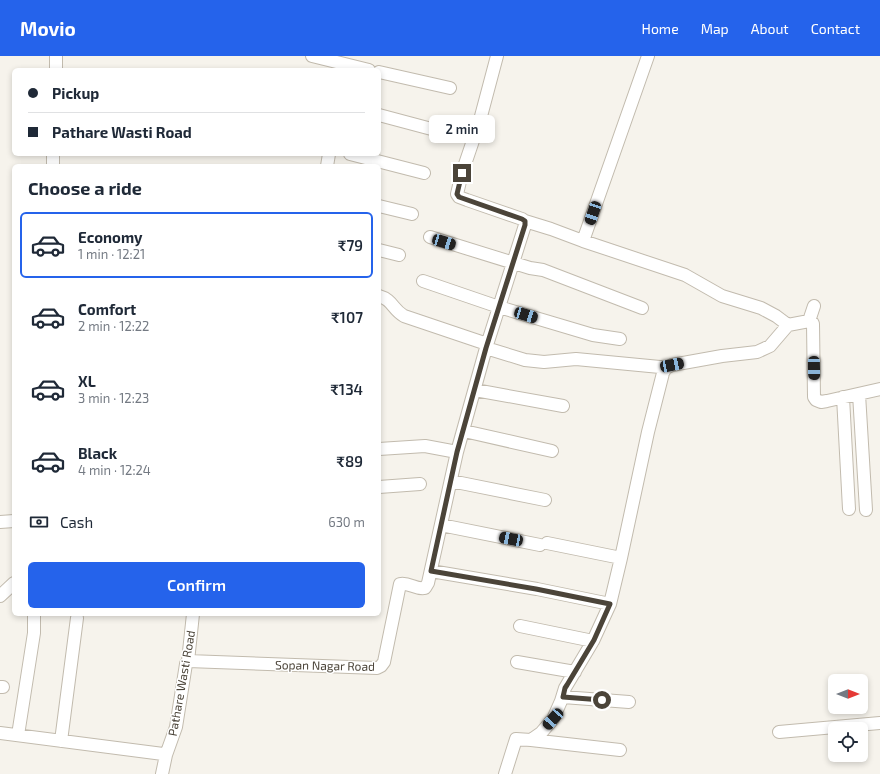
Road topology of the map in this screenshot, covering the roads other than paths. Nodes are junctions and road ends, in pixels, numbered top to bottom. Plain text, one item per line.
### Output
1 (56, 56) edge
2 (312, 56) edge
3 (497, 56) edge
4 (648, 56) edge
5 (351, 64) edge
6 (56, 68) edge
7 (363, 68) edge
8 (381, 72) edge
9 (450, 88) dead end
10 (381, 116) edge
11 (439, 131) dead end
12 (358, 156) edge
13 (424, 173) dead end
14 (381, 206) edge
15 (412, 214) dead end
16 (525, 221) junction
17 (430, 238) dead end
18 (583, 241) junction
19 (381, 251) edge
20 (399, 256) dead end
21 (513, 262) junction
22 (423, 281) dead end
23 (381, 297) edge
24 (814, 306) dead end
25 (499, 307) junction
26 (642, 308) dead end
27 (809, 321) junction
28 (788, 325) junction
29 (620, 339) dead end
30 (486, 346) junction
31 (666, 368) junction
32 (880, 389) edge
33 (475, 390) junction
34 (859, 394) junction
35 (843, 397) junction
36 (563, 406) dead end
37 (464, 431) junction
38 (381, 449) edge
39 (552, 451) dead end
40 (457, 452) junction
41 (451, 481) junction
42 (420, 484) dead end
43 (381, 487) edge
44 (545, 500) dead end
45 (849, 509) dead end
46 (866, 510) dead end
47 (12, 521) edge
48 (0, 522) edge
49 (441, 525) junction
50 (622, 558) junction
51 (431, 571) junction
52 (12, 585) edge
53 (0, 596) edge
54 (610, 604) junction
55 (34, 616) edge
56 (193, 616) edge
57 (77, 618) dead end
58 (520, 626) dead end
59 (594, 640) junction
60 (188, 660) junction
61 (517, 662) dead end
62 (576, 672) junction
63 (563, 697) junction
64 (629, 702) dead end
65 (880, 723) edge
66 (779, 732) dead end
67 (0, 733) edge
68 (18, 735) junction
69 (531, 740) junction
70 (61, 741) junction
71 (620, 750) dead end
72 (166, 755) junction
73 (162, 774) edge
74 (505, 774) edge

1 - 6 street
2 - 5 street
3 - 16 street
4 - 18 street
5 - 7 street
8 - 9 street
10 - 11 street
12 - 13 street
14 - 15 street
16 - 18 street
16 - 21 street
17 - 21 street
18 - 28 street
19 - 20 street
21 - 25 street
21 - 26 street
22 - 25 street
23 - 30 street
24 - 27 street
25 - 29 street
25 - 30 street
27 - 28 street
27 - 35 street
28 - 31 street
30 - 31 street
30 - 33 street
31 - 50 street
32 - 34 street
33 - 36 street
33 - 37 street
34 - 35 street
34 - 46 street
35 - 45 street
37 - 39 street
37 - 40 street
38 - 40 street
40 - 41 street, Sopan Nagar Road
41 - 44 street
41 - 49 street, Sopan Nagar Road
42 - 43 street
47 - 48 street
49 - 50 street
49 - 51 street, Sopan Nagar Road
50 - 54 street
51 - 54 street
51 - 60 street, Sopan Nagar Road
52 - 53 street
54 - 59 street
55 - 68 street
56 - 60 street, Pathare Wasti Road
57 - 70 street
58 - 59 street
59 - 62 street
60 - 72 street, Pathare Wasti Road
61 - 62 street
62 - 63 street
63 - 64 street
63 - 69 street
65 - 66 street
67 - 68 street
68 - 70 street
69 - 71 street
69 - 74 street
70 - 72 street
72 - 73 street, Pathare Wasti Road

